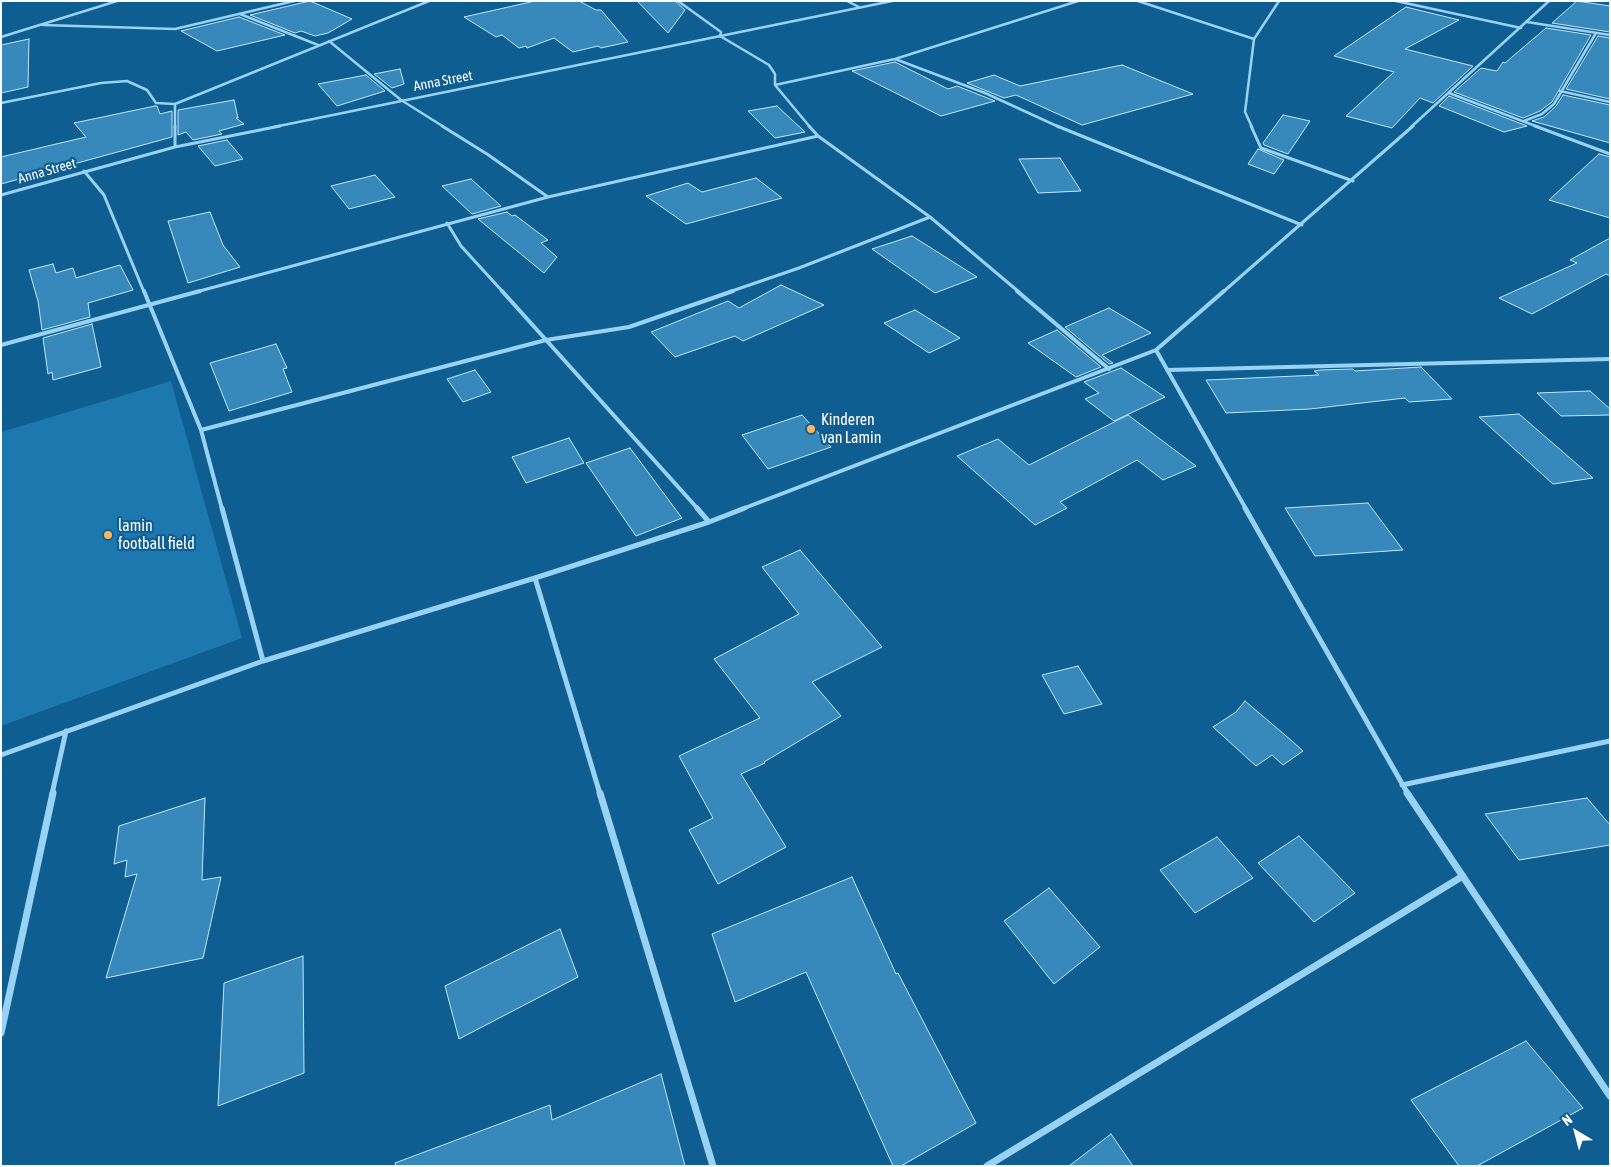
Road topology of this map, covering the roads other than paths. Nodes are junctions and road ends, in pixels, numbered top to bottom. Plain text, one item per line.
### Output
1 (117, 1) edge
2 (294, 1) edge
3 (429, 1) edge
4 (678, 1) edge
5 (847, 1) edge
6 (892, 1) edge
7 (1078, 1) edge
8 (1138, 1) edge
9 (1279, 1) edge
10 (1396, 1) edge
11 (1549, 1) edge
12 (859, 7) junction
13 (240, 14) junction
14 (1527, 22) junction
15 (43, 25) junction
16 (1521, 28) junction
17 (1596, 33) junction
18 (1610, 35) edge
19 (720, 36) junction
20 (1, 37) edge
21 (1254, 39) junction
22 (329, 41) junction
23 (319, 46) junction
24 (895, 59) junction
25 (774, 85) junction
26 (1560, 91) junction
27 (1449, 93) junction
28 (401, 100) junction
29 (1610, 102) edge
30 (1, 103) edge
31 (175, 104) junction
32 (1524, 121) junction
33 (818, 136) junction
34 (175, 148) junction
35 (1610, 154) edge
36 (84, 171) junction
37 (1353, 181) junction
38 (1, 195) edge
39 (548, 197) junction
40 (930, 218) junction
41 (447, 224) junction
42 (1302, 225) junction
43 (149, 306) junction
44 (546, 340) junction
45 (1, 345) edge
46 (1156, 350) junction
47 (1603, 359) junction
48 (1610, 359) edge
49 (1610, 364) edge
50 (1109, 369) junction
51 (1167, 370) junction
52 (201, 430) junction
53 (709, 522) junction
54 (535, 578) junction
55 (262, 661) junction
56 (66, 732) junction
57 (1610, 741) edge
58 (1, 755) edge
59 (1402, 785) junction
60 (1463, 876) junction
61 (1, 1033) edge
62 (1610, 1096) edge
63 (713, 1166) edge
64 (987, 1166) edge

1 - 15 street
2 - 13 street
3 - 22 street
4 - 19 street
5 - 12 street
6 - 12 street, Anna Street
7 - 24 street
8 - 21 street
9 - 21 street
10 - 16 street
11 - 14 street
12 - 19 street, Anna Street
13 - 15 street
13 - 23 street
14 - 16 street
14 - 17 street
15 - 20 street
16 - 27 street
17 - 18 street
17 - 26 street
19 - 25 street
19 - 28 street, Anna Street
21 - 37 street
22 - 23 street
22 - 28 street
23 - 31 street
24 - 25 street
24 - 42 street
25 - 33 street
26 - 29 street
26 - 32 street
27 - 32 street
27 - 37 street
28 - 34 street, Anna Street
28 - 39 street
30 - 31 street
31 - 34 street
32 - 35 street
33 - 39 street
33 - 40 street
34 - 36 street, Anna Street
36 - 38 street, Anna Street
36 - 43 street
37 - 42 street
39 - 41 street
40 - 44 street
40 - 50 street
41 - 43 street
41 - 44 street
42 - 46 street
43 - 45 street
43 - 52 street
44 - 52 street
44 - 53 street
46 - 50 street
46 - 51 street
47 - 48 street
47 - 49 street
47 - 51 street
50 - 53 street
51 - 59 street
52 - 55 street
53 - 54 street
54 - 55 street
54 - 63 street
55 - 56 street
56 - 58 street
56 - 61 street
57 - 59 street
59 - 60 street
60 - 62 street
60 - 64 street

